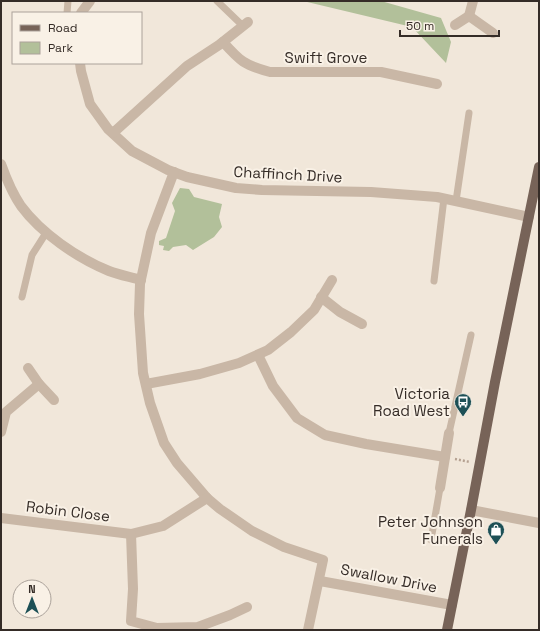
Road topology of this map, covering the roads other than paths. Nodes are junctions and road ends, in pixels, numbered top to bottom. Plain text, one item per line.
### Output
1 (68, 1) edge
2 (90, 1) edge
3 (218, 1) edge
4 (473, 1) edge
5 (67, 12) edge
6 (82, 12) edge
7 (469, 16) junction
8 (246, 24) joint
9 (455, 25) dead end
10 (493, 33) dead end
11 (223, 42) junction
12 (80, 64) edge
13 (437, 84) dead end
14 (469, 113) dead end
15 (113, 133) junction
16 (1, 164) edge
17 (539, 167) edge
18 (174, 172) junction
19 (444, 198) junction
20 (456, 201) junction
21 (529, 217) junction
22 (46, 233) junction
23 (141, 280) junction
24 (332, 280) dead end
25 (434, 281) dead end
26 (22, 297) dead end
27 (322, 297) junction
28 (362, 324) dead end
29 (471, 335) dead end
30 (258, 355) junction
31 (28, 368) dead end
32 (39, 384) junction
33 (146, 384) junction
34 (54, 400) dead end
35 (1, 432) edge
36 (449, 433) joint
37 (445, 457) junction
38 (440, 488) joint
39 (207, 498) junction
40 (472, 510) junction
41 (1, 518) edge
42 (539, 523) edge
43 (131, 534) junction
44 (431, 540) dead end
45 (320, 581) junction
46 (452, 605) junction
47 (248, 606) dead end
48 (308, 630) edge
49 (447, 630) edge

1 - 5 lane
2 - 6 street
3 - 8 lane
4 - 7 street
7 - 9 street
7 - 10 street
8 - 11 street
11 - 13 street, Swift Grove
11 - 15 street
12 - 15 street, Chaffinch Drive
14 - 20 lane
15 - 18 street, Chaffinch Drive
16 - 22 street
17 - 21 main road
18 - 19 street, Chaffinch Drive
18 - 23 street, Swallow Drive
19 - 20 street, Chaffinch Drive
19 - 25 lane
20 - 21 street, Chaffinch Drive
21 - 40 main road
22 - 23 street
22 - 26 lane
23 - 33 street, Swallow Drive
24 - 27 street
27 - 28 street
27 - 30 street
29 - 36 lane
30 - 33 street
30 - 37 street
31 - 32 street
32 - 34 street
32 - 35 street
33 - 39 street, Swallow Drive
36 - 37 street
37 - 38 street
38 - 44 lane
39 - 43 street, Robin Close
39 - 45 street, Swallow Drive
40 - 42 street
40 - 46 main road
41 - 43 street, Robin Close
43 - 47 street
45 - 46 street, Swallow Drive
45 - 48 street
46 - 49 main road

